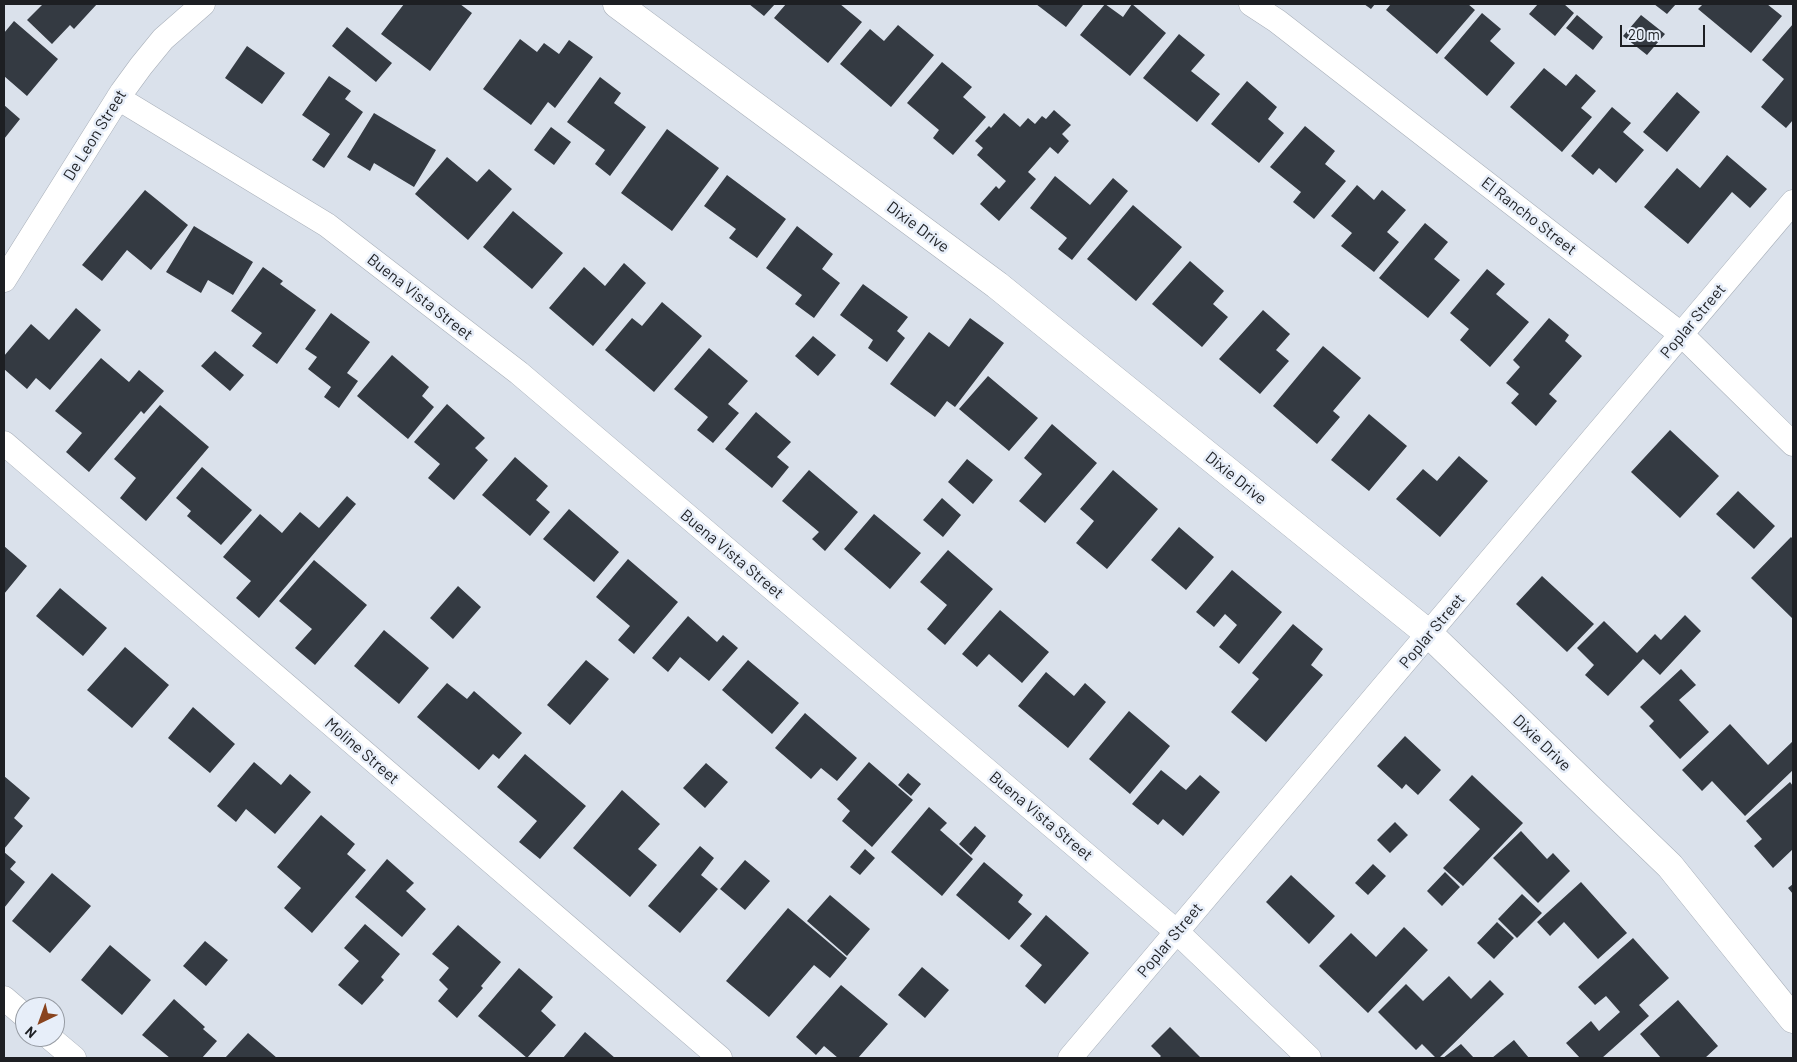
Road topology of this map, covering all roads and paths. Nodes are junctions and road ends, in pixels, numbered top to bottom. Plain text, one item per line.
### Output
1 (203, 4) edge
2 (617, 4) edge
3 (1251, 4) edge
4 (118, 98) junction
5 (1793, 202) edge
6 (4, 280) edge
7 (1682, 335) junction
8 (4, 443) edge
9 (1793, 444) edge
10 (1429, 634) junction
11 (1177, 932) junction
12 (4, 998) edge
13 (15, 1007) edge
14 (1793, 1019) edge
15 (61, 1047) edge
16 (74, 1058) edge
17 (720, 1058) edge
18 (1070, 1058) edge
19 (1310, 1058) edge

1 - 4 street, De Leon Street
2 - 10 street, Dixie Drive
3 - 7 street, El Rancho Street
4 - 6 street, De Leon Street
4 - 11 street, Buena Vista Street
5 - 7 street, Poplar Street
7 - 9 street, El Rancho Street
7 - 10 street, Poplar Street
8 - 17 street, Moline Street
10 - 11 street, Poplar Street
10 - 14 street, Dixie Drive
11 - 18 street, Poplar Street
11 - 19 street, Buena Vista Street
12 - 13 street
15 - 16 street

